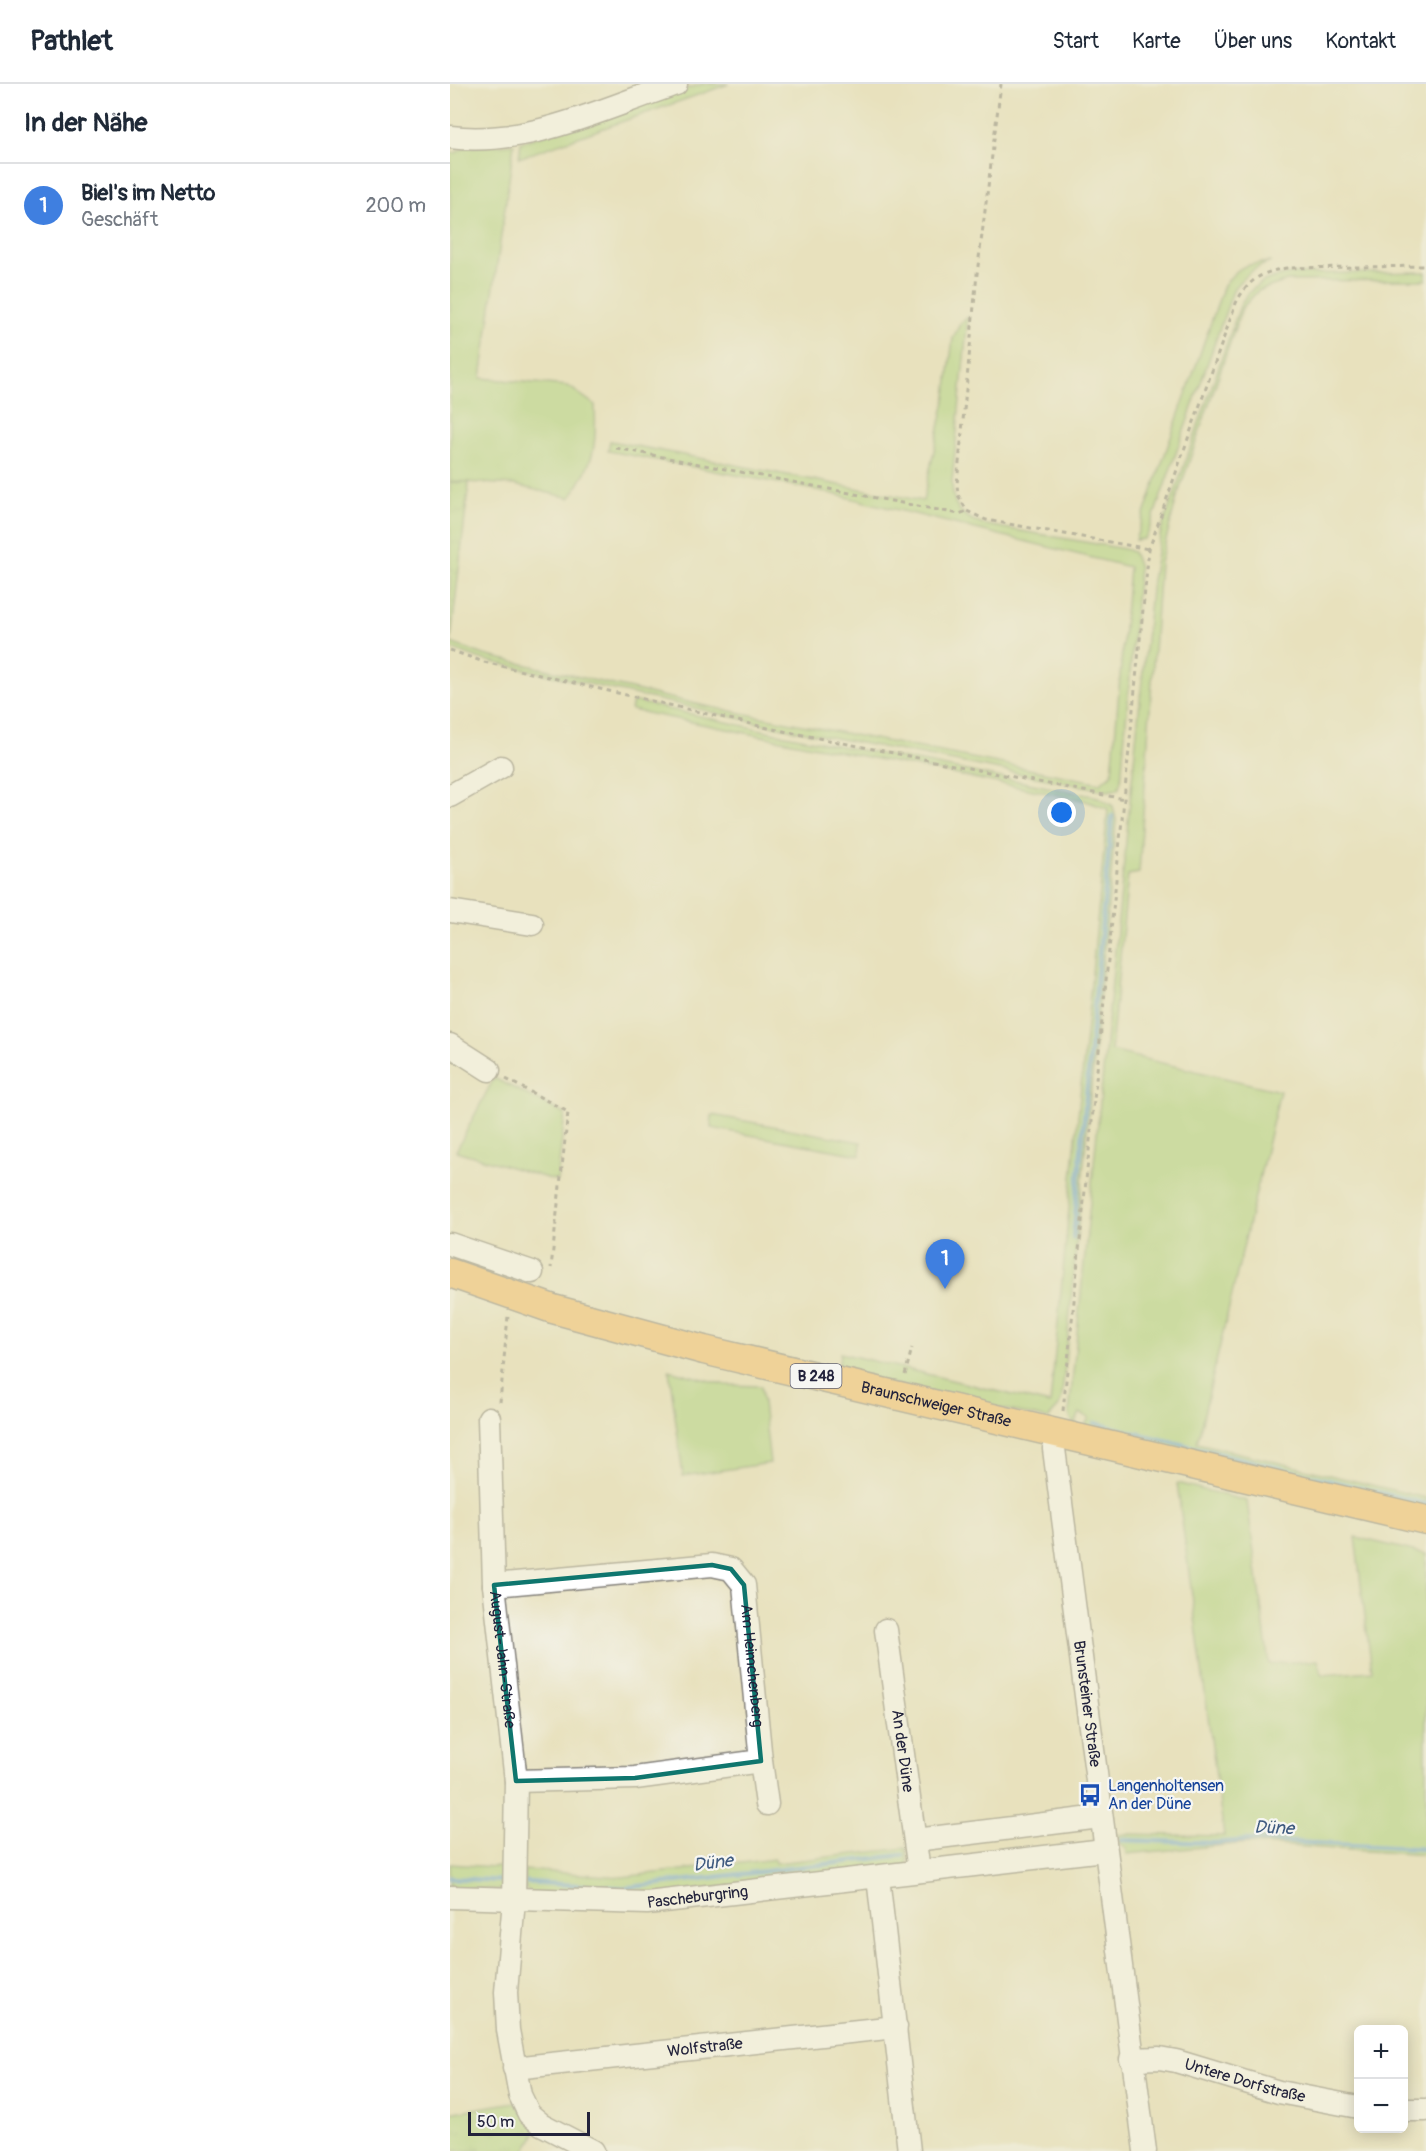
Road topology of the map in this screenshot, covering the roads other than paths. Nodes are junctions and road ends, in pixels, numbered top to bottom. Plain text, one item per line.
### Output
1 (676, 84) edge
2 (635, 91) edge
3 (450, 137) edge
4 (501, 767) dead end
5 (450, 796) edge
6 (450, 911) edge
7 (532, 924) dead end
8 (450, 1046) edge
9 (489, 1070) road end
10 (450, 1244) edge
11 (450, 1273) edge
12 (542, 1273) road end
13 (489, 1418) road end
14 (1056, 1434) junction
15 (1426, 1520) edge
16 (494, 1585) junction
17 (886, 1630) dead end
18 (760, 1761) junction
19 (516, 1781) junction
20 (767, 1804) dead end
21 (1100, 1817) junction
22 (915, 1840) junction
23 (1104, 1850) junction
24 (919, 1871) junction
25 (878, 1876) junction
26 (450, 1897) edge
27 (514, 1900) junction
28 (896, 2027) junction
29 (1131, 2059) junction
30 (514, 2068) junction
31 (1354, 2106) edge
32 (1408, 2109) edge
33 (1426, 2110) edge
34 (592, 2151) edge
35 (909, 2151) edge
36 (1145, 2151) edge

1 - 2 street
2 - 3 street
4 - 5 street
6 - 7 street
8 - 9 street
10 - 12 street
11 - 14 main road, Braunschweiger Straße / B 248
13 - 16 street, August-Jahn-Straße
14 - 15 main road, Braunschweiger Straße / B 248
14 - 21 street, Brunsteiner Straße
16 - 18 street, Am Heimchenberg
16 - 19 street, August-Jahn-Straße
17 - 22 street, An der Düne
18 - 19 street
18 - 20 street, Am Heimchenberg
19 - 27 street, August-Jahn-Straße
21 - 22 street
21 - 23 street, Brunsteiner Straße
22 - 24 street, An der Düne
23 - 24 street, Pascheburgring
23 - 29 street, Brunsteiner Straße
24 - 25 street, Pascheburgring
25 - 27 street, Pascheburgring
25 - 28 street
26 - 27 street, Pascheburgring
27 - 30 street
28 - 30 street, Wolfstraße
28 - 35 street
29 - 31 street, Untere Dorfstraße
29 - 36 street, Brunsteiner Straße
30 - 34 street
32 - 33 street

